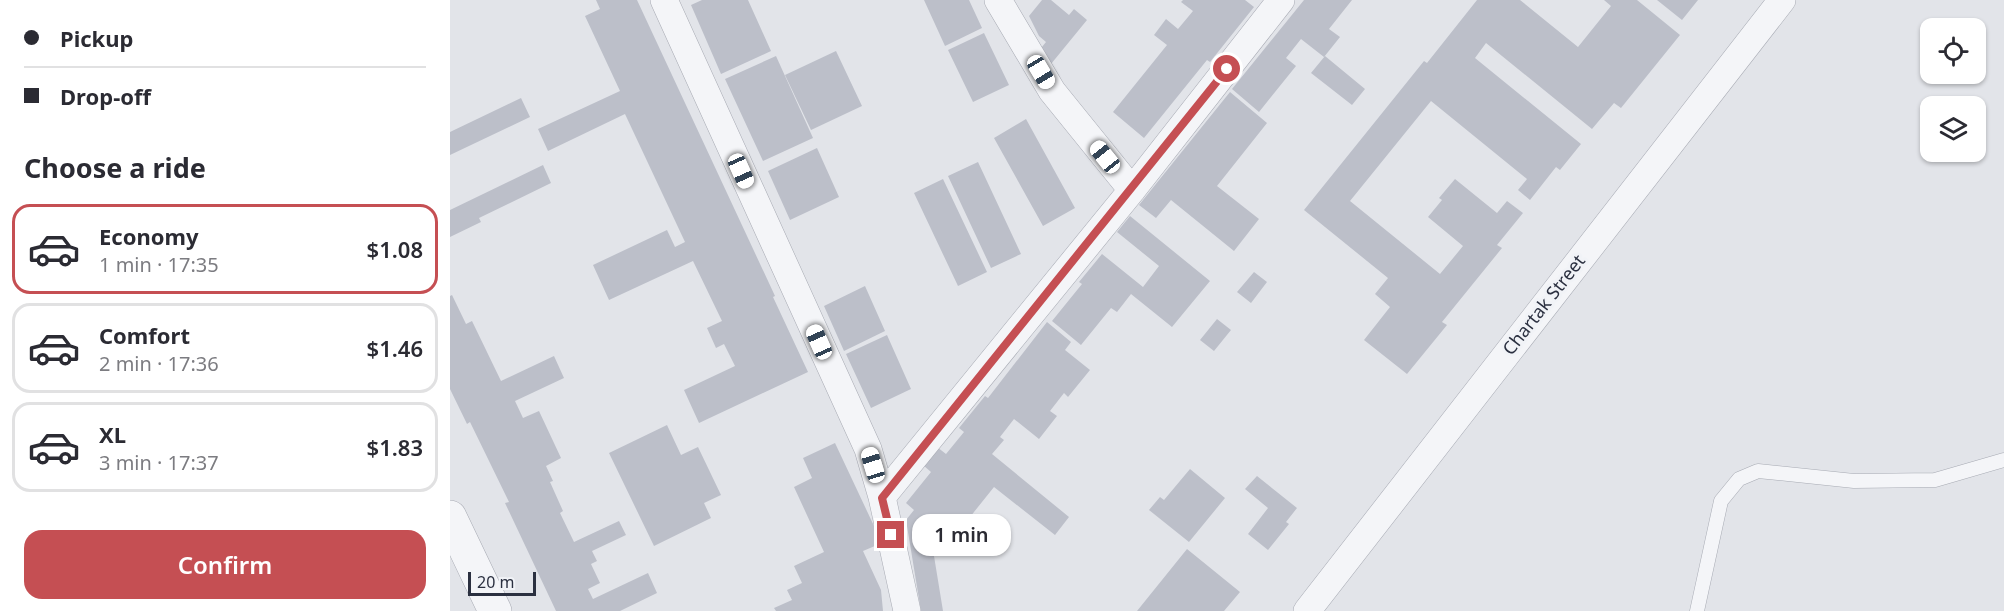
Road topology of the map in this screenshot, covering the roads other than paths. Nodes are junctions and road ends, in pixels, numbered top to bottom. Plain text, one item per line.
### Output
1 (664, 0) edge
2 (998, 0) edge
3 (1281, 0) edge
4 (1782, 0) edge
5 (1132, 189) junction
6 (2004, 460) edge
7 (882, 498) junction
8 (450, 517) edge
9 (495, 611) edge
10 (907, 611) edge
11 (1307, 611) edge
12 (1697, 611) edge

1 - 7 street
2 - 5 street
3 - 5 street
4 - 11 street, Chartak Street
5 - 7 street
6 - 12 lane
7 - 10 street
8 - 9 street

